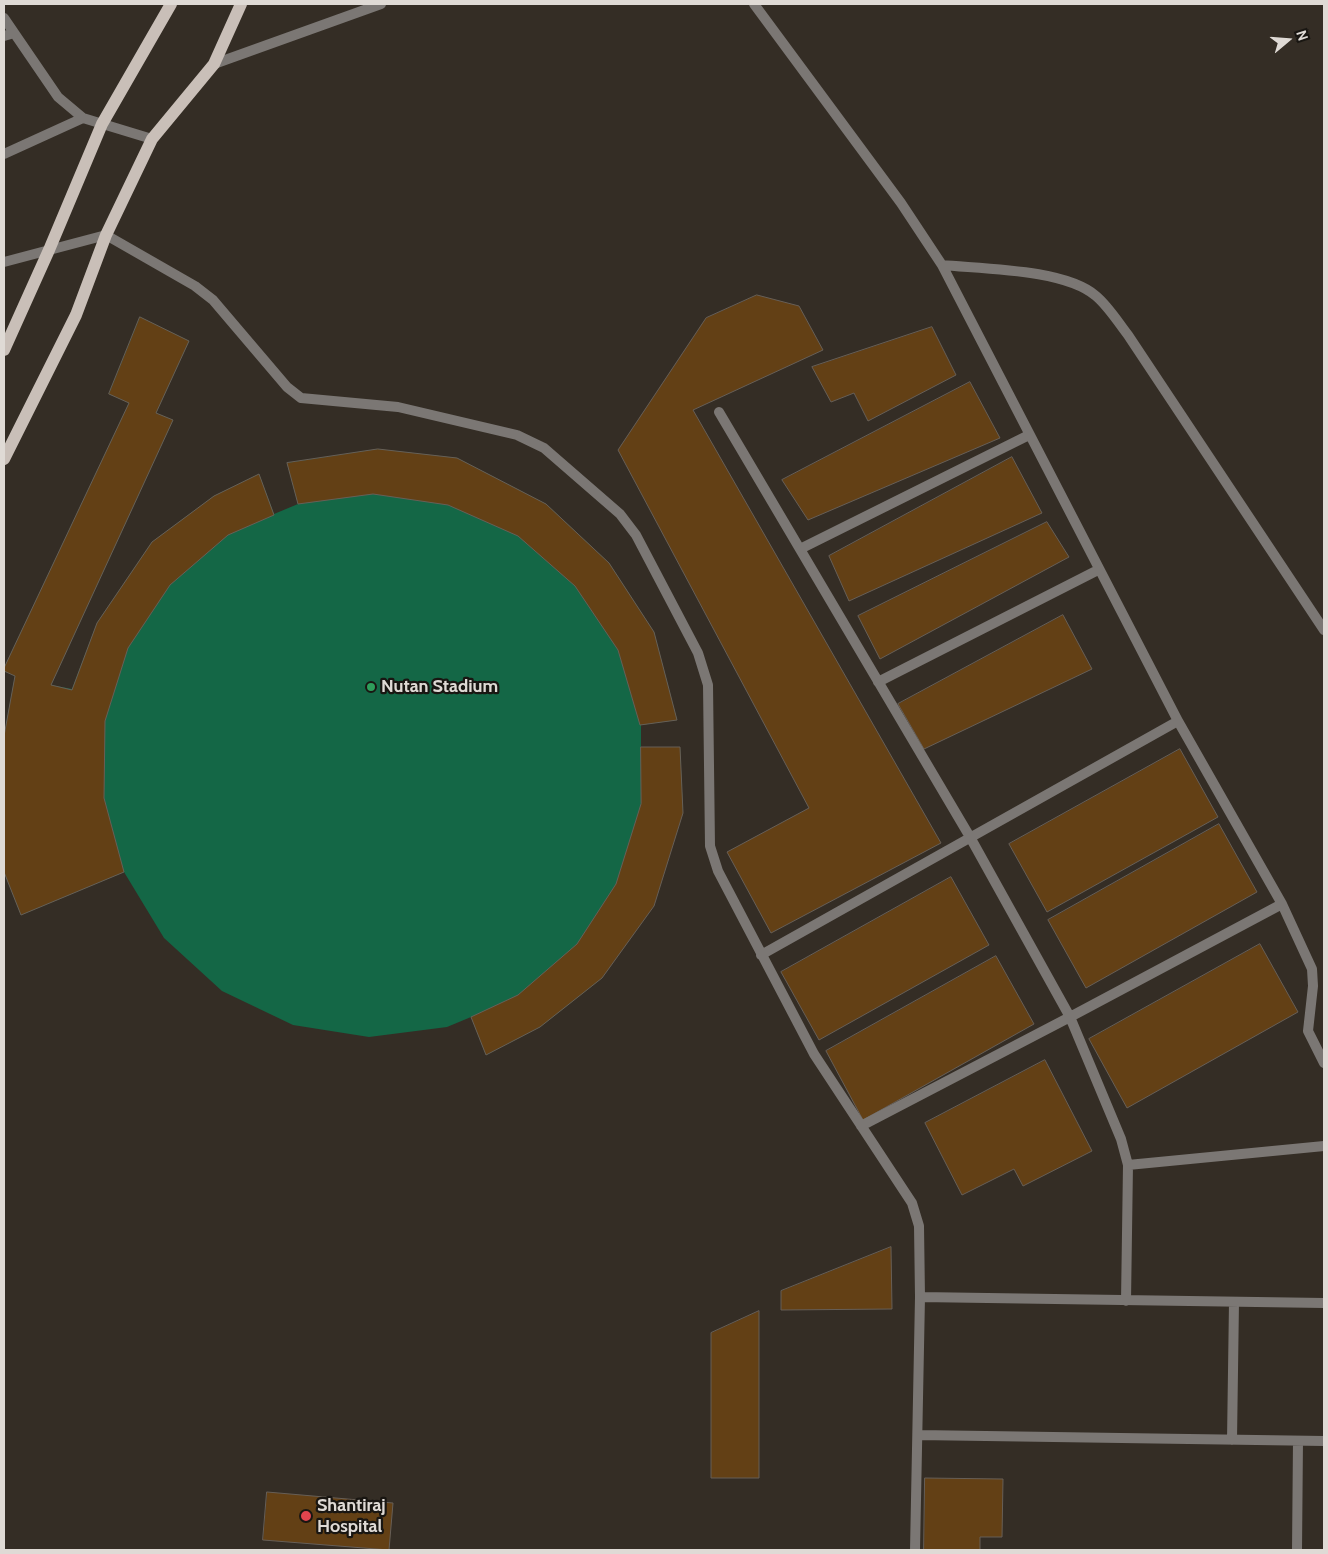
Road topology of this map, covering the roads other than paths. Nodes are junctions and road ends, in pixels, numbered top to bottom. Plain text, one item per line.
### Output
1 (170, 4) edge
2 (241, 4) edge
3 (381, 4) edge
4 (754, 4) edge
5 (4, 18) edge
6 (9, 34) edge
7 (214, 64) junction
8 (83, 118) junction
9 (102, 124) junction
10 (152, 139) junction
11 (4, 154) edge
12 (106, 235) junction
13 (49, 250) junction
14 (4, 262) edge
15 (942, 265) junction
16 (4, 350) edge
17 (719, 412) dead end
18 (1029, 435) junction
19 (4, 459) edge
20 (800, 549) junction
21 (1098, 570) junction
22 (1324, 630) edge
23 (878, 682) junction
24 (1178, 721) junction
25 (970, 837) junction
26 (1282, 904) junction
27 (761, 956) junction
28 (1070, 1018) junction
29 (1324, 1063) edge
30 (861, 1126) junction
31 (1324, 1146) edge
32 (1128, 1164) junction
33 (920, 1297) junction
34 (1126, 1300) junction
35 (1234, 1302) junction
36 (1324, 1303) edge
37 (918, 1435) junction
38 (1232, 1440) junction
39 (1298, 1440) junction
40 (1324, 1441) edge
41 (915, 1550) edge
42 (1297, 1550) edge

1 - 9 main road
2 - 7 main road
3 - 7 street
4 - 15 street
5 - 6 street
6 - 8 street
7 - 10 main road
8 - 9 street
8 - 11 street
9 - 10 street
9 - 13 main road
10 - 12 main road
12 - 13 street
12 - 19 main road
12 - 27 street
13 - 14 street
13 - 16 main road
15 - 18 street
15 - 22 street
17 - 20 street
18 - 20 street
18 - 21 street
20 - 23 street
21 - 23 street
21 - 24 street
23 - 25 street
24 - 25 street
24 - 26 street
25 - 27 street
25 - 28 street
26 - 28 street
26 - 29 street
27 - 30 street
28 - 30 street
28 - 32 street
30 - 33 street
31 - 32 street
32 - 34 street
33 - 34 street
33 - 37 street
34 - 35 street
35 - 36 street
35 - 38 street
37 - 38 street
37 - 41 street
38 - 39 street
39 - 40 street
39 - 42 street

